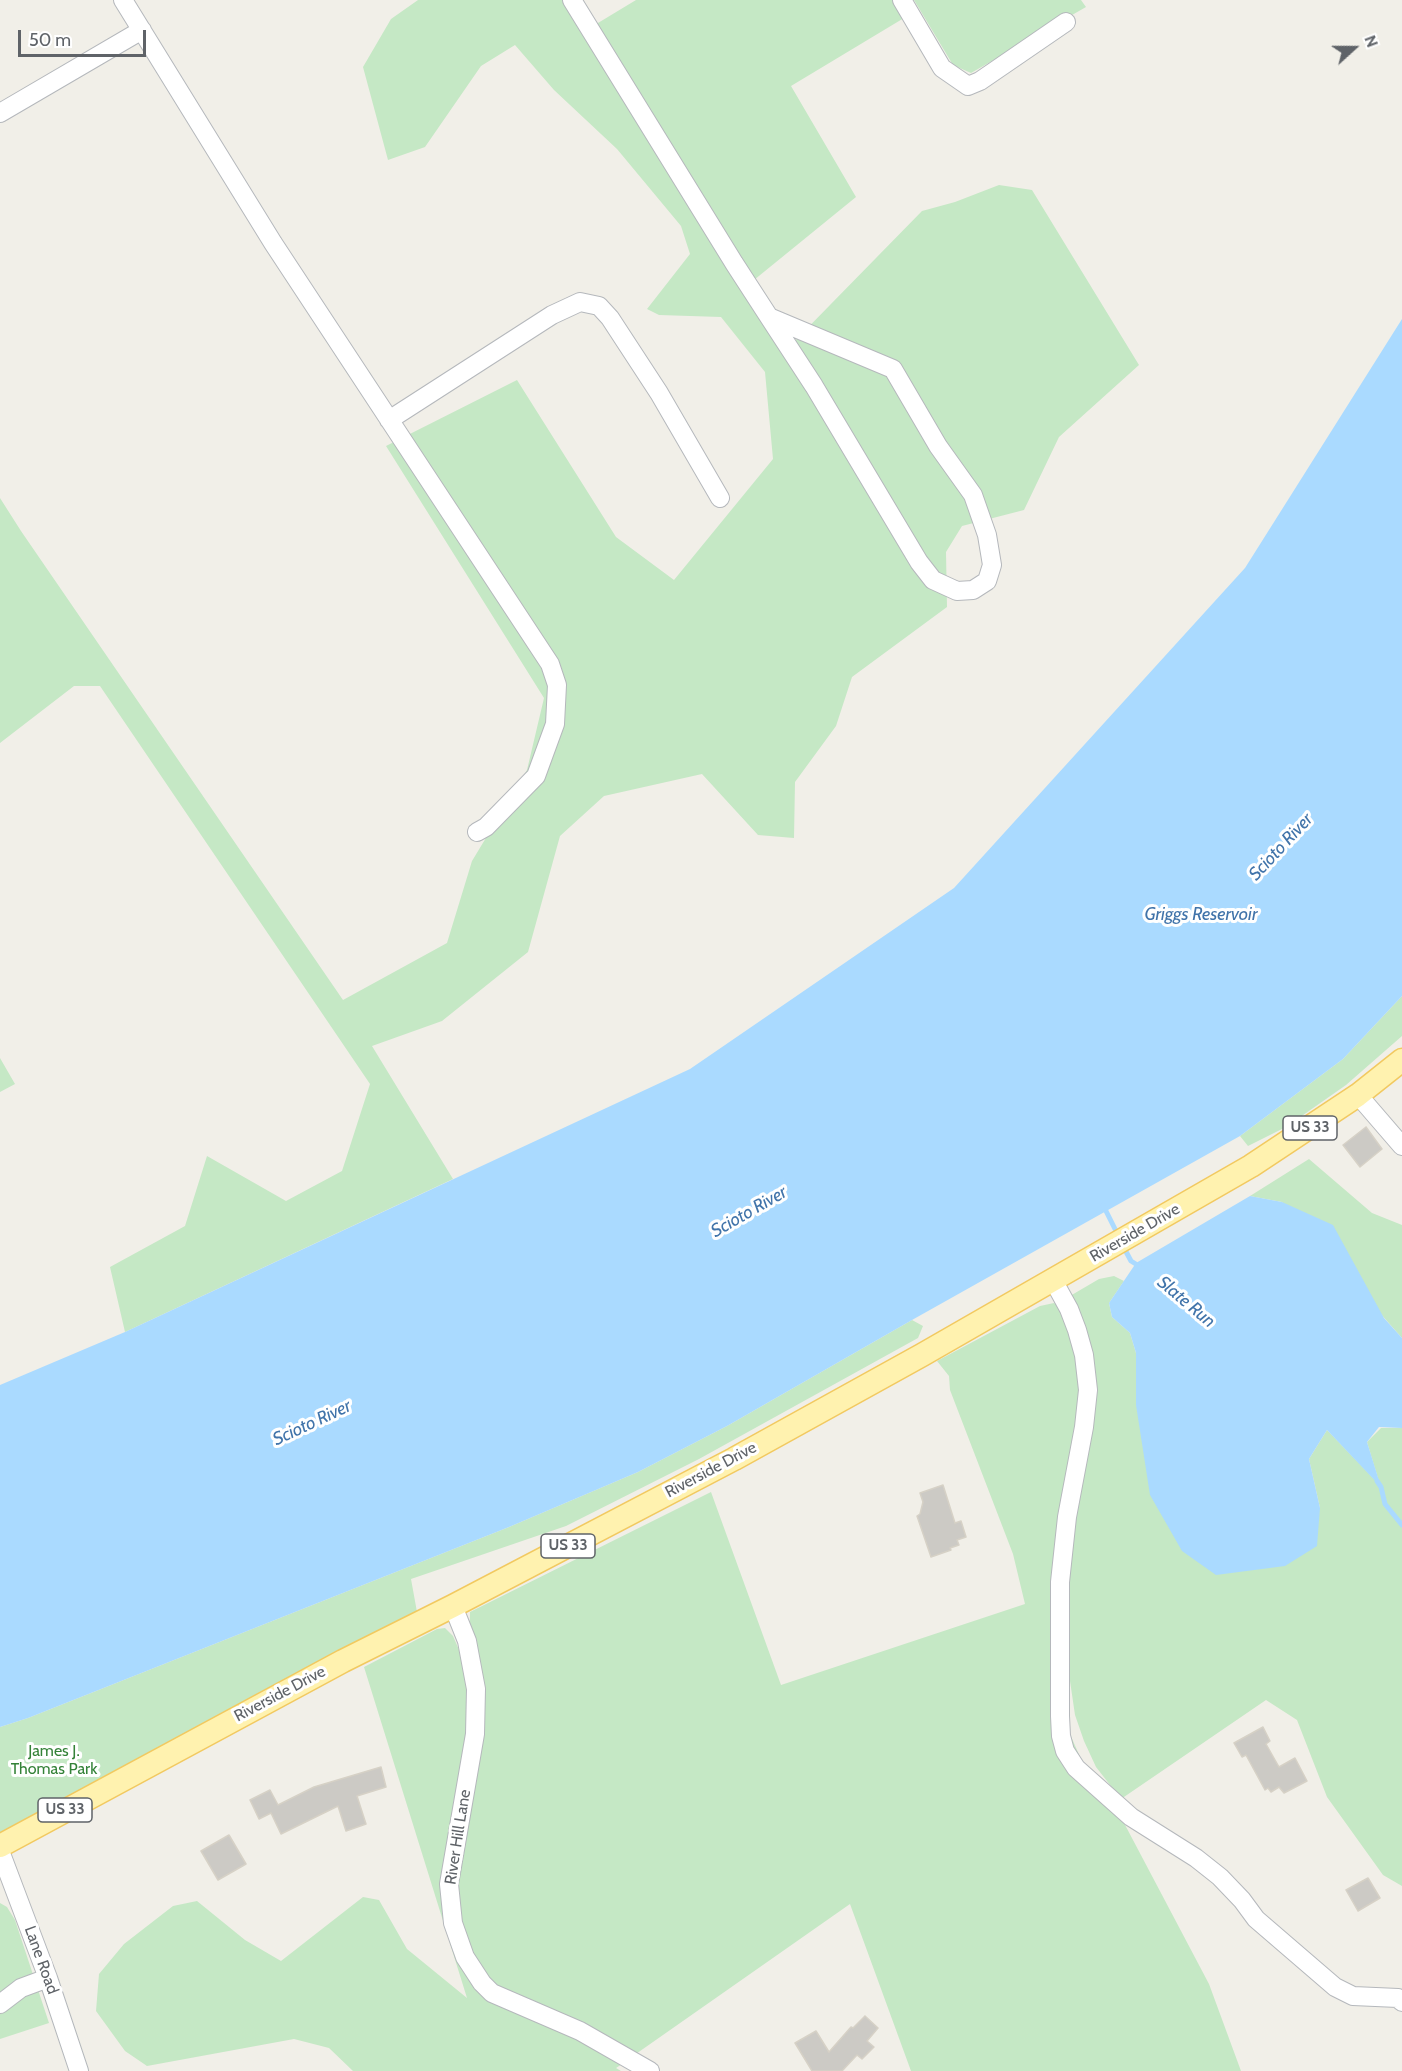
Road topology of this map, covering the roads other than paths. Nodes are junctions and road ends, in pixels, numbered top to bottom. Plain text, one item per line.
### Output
1 (123, 0) edge
2 (573, 0) edge
3 (902, 0) edge
4 (1066, 22) dead end
5 (142, 30) junction
6 (0, 113) edge
7 (769, 317) junction
8 (389, 420) junction
9 (720, 498) dead end
10 (477, 832) dead end
11 (1402, 1060) edge
12 (1358, 1095) junction
13 (1402, 1146) edge
14 (1053, 1280) junction
15 (453, 1606) junction
16 (0, 1846) edge
17 (0, 1851) edge
18 (48, 1978) junction
19 (1402, 2002) edge
20 (0, 2004) edge
21 (79, 2071) edge
22 (650, 2071) edge

1 - 5 street
2 - 7 street
3 - 4 street
5 - 6 street
5 - 8 street
7 - 7 street
8 - 9 street
8 - 10 street
11 - 12 main road, Riverside Drive / US 33
12 - 13 street
12 - 14 main road, Riverside Drive / US 33
14 - 15 main road, Riverside Drive / US 33
14 - 19 street
15 - 16 main road, Riverside Drive / US 33
15 - 22 street, River Hill Lane
17 - 18 street, Lane Road
18 - 20 street
18 - 21 street, Lane Road

